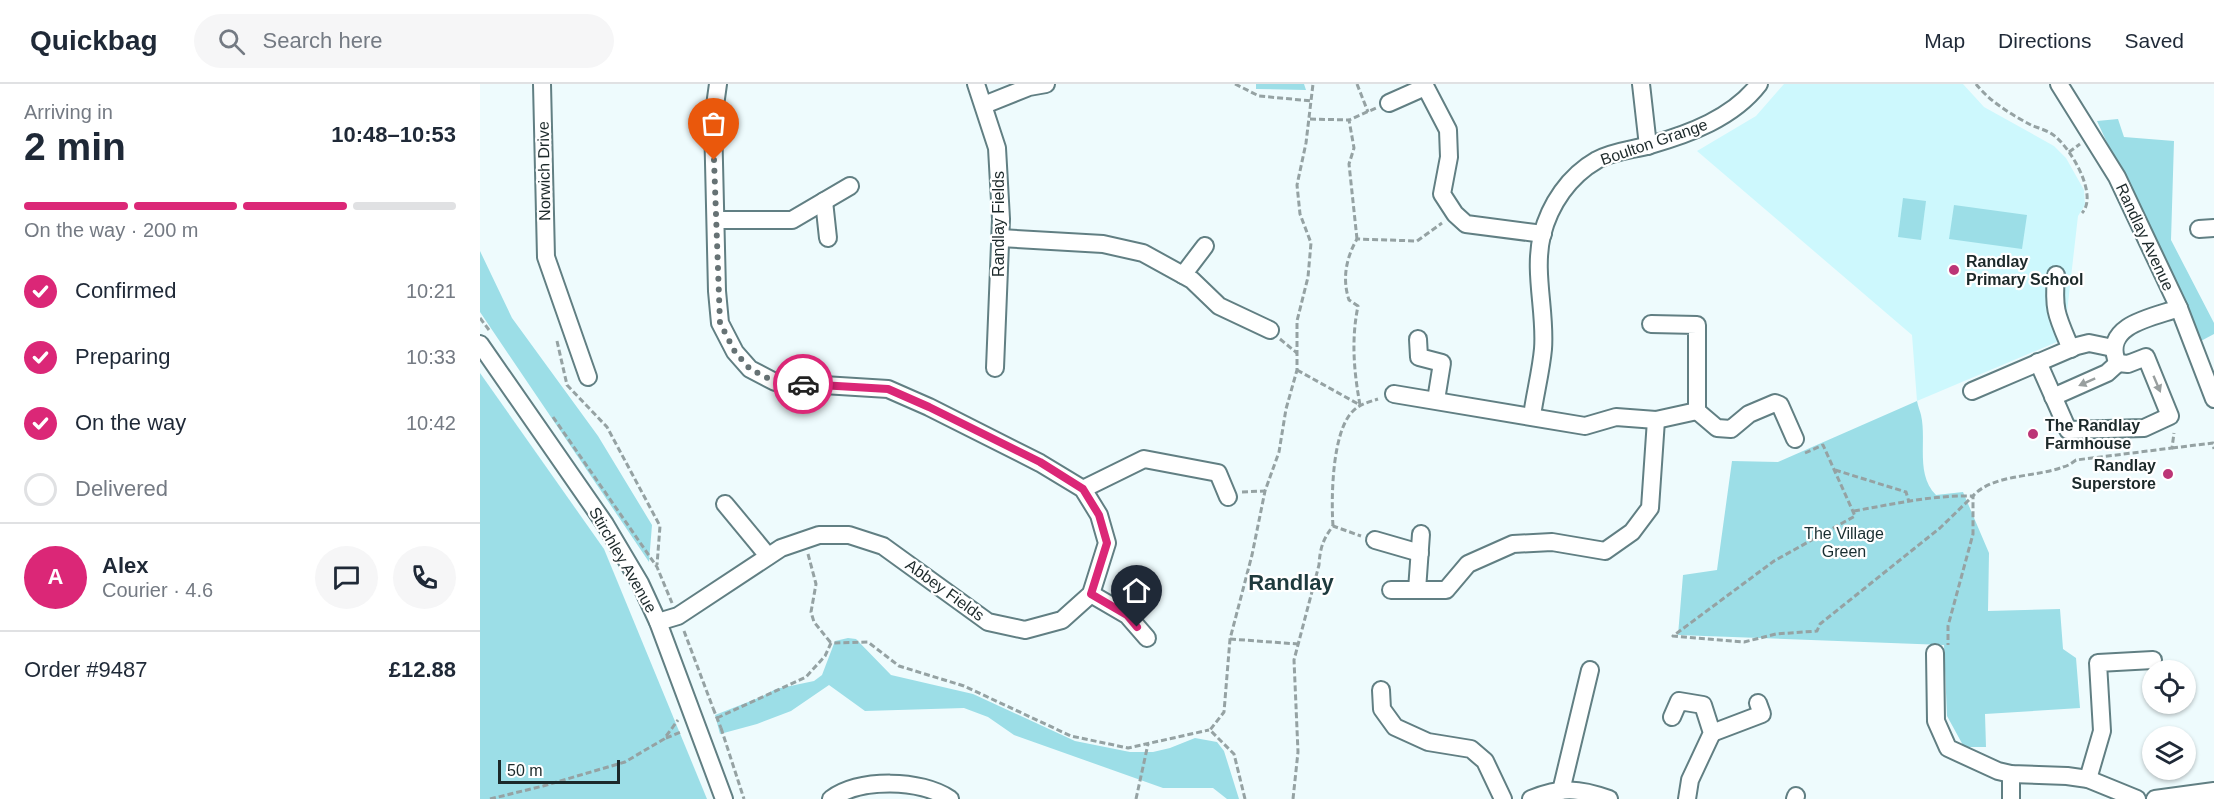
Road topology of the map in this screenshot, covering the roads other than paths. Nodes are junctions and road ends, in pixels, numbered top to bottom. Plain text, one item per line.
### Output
1 (542, 84) edge
2 (718, 84) edge
3 (976, 84) edge
4 (1046, 84) edge
5 (1641, 84) edge
6 (1759, 84) edge
7 (2059, 84) edge
8 (1425, 86) edge
9 (1389, 103) road end
10 (984, 105) junction
11 (1648, 146) junction
12 (850, 186) dead end
13 (824, 201) junction
14 (716, 220) junction
15 (1543, 234) junction
16 (828, 238) dead end
17 (1000, 238) junction
18 (1205, 246) dead end
19 (1183, 275) junction
20 (2056, 275) dead end
21 (2178, 308) junction
22 (1651, 324) dead end
23 (1270, 330) road end
24 (1418, 339) dead end
25 (480, 344) edge
26 (2072, 349) junction
27 (2115, 356) junction
28 (2038, 362) junction
29 (995, 368) dead end
30 (588, 377) dead end
31 (1972, 391) dead end
32 (1394, 394) road end
33 (2053, 397) junction
34 (2214, 399) edge
35 (1436, 400) junction
36 (1697, 411) junction
37 (1532, 416) junction
38 (1656, 420) junction
39 (1795, 439) road end
40 (1083, 489) junction
41 (1227, 495) road end
42 (724, 504) dead end
43 (1421, 534) dead end
44 (1375, 540) road end
45 (1420, 553) junction
46 (768, 556) junction
47 (1391, 590) dead end
48 (1417, 590) junction
49 (1091, 594) junction
50 (658, 622) junction
51 (1147, 638) dead end
52 (1935, 653) road end
53 (2142, 661) edge
54 (1590, 670) dead end
55 (1381, 690) dead end
56 (1758, 703) dead end
57 (1672, 717) dead end
58 (1712, 733) junction
59 (2011, 774) junction
60 (2088, 779) junction
61 (1561, 791) junction
62 (2214, 791) edge
63 (724, 799) edge
64 (831, 799) edge
65 (950, 799) edge
66 (1503, 799) edge
67 (1531, 799) edge
68 (1609, 799) edge
69 (1686, 799) edge
70 (2012, 799) edge
71 (2137, 799) edge
72 (2155, 799) edge

1 - 30 street, Norwich Drive
2 - 14 street
3 - 10 street, Randlay Fields
4 - 10 street
5 - 11 street
6 - 11 street, Boulton Grange
7 - 21 street, Randlay Avenue
8 - 9 street
8 - 15 street
10 - 17 street, Randlay Fields
11 - 15 street, Boulton Grange
12 - 13 street
13 - 14 street
13 - 16 street
14 - 40 street
15 - 37 street, Boulton Grange
17 - 19 street
17 - 29 street, Randlay Fields
18 - 19 street
19 - 23 street
20 - 26 street
21 - 27 street
21 - 34 street, Randlay Avenue
22 - 36 street
24 - 35 street
25 - 50 street, Stirchley Avenue
26 - 27 street
26 - 28 street
27 -> 33 street
27 -> 33 street
28 - 31 street
28 - 33 street
32 - 35 street
35 - 37 street
36 - 38 street
36 - 39 street
37 - 38 street
38 - 48 street
40 - 41 street
40 - 49 street
42 - 46 street
43 - 45 street
44 - 45 street
45 - 48 street
46 - 49 street, Abbey Fields
46 - 50 street, Abbey Fields
47 - 48 street
49 - 51 street
50 - 63 street, Stirchley Avenue
52 - 59 street
53 - 60 street
54 - 61 street
55 - 66 street
56 - 58 street
57 - 58 street
58 - 69 street
59 - 60 street
59 - 70 street
60 - 71 street
61 - 67 street
61 - 68 street
62 - 72 street
64 - 65 street

